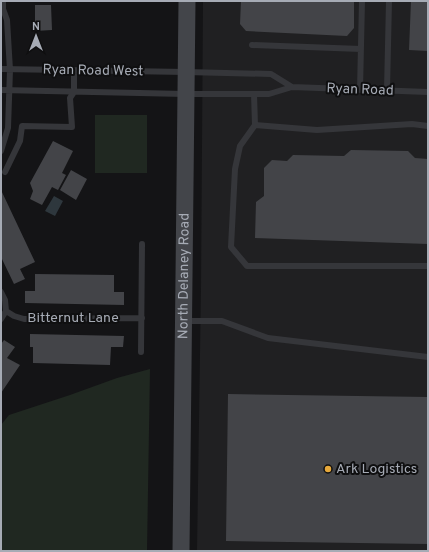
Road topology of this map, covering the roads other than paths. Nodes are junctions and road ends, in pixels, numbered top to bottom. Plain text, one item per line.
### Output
1 (3, 1) edge
2 (187, 1) edge
3 (362, 1) edge
4 (389, 1) edge
5 (2, 10) edge
6 (252, 45) dead end
7 (361, 50) junction
8 (1, 69) edge
9 (10, 70) junction
10 (74, 70) junction
11 (186, 72) junction
12 (292, 87) junction
13 (1, 90) edge
14 (360, 90) junction
15 (387, 90) junction
16 (9, 91) junction
17 (74, 92) junction
18 (428, 92) edge
19 (185, 94) junction
20 (254, 94) junction
21 (256, 126) junction
22 (428, 126) edge
23 (1, 128) edge
24 (8, 128) junction
25 (1, 150) edge
26 (5, 172) dead end
27 (142, 244) dead end
28 (428, 266) edge
29 (1, 292) edge
30 (6, 312) junction
31 (142, 318) junction
32 (1, 319) edge
33 (184, 321) junction
34 (141, 352) dead end
35 (428, 357) edge
36 (181, 551) edge

1 - 5 lane
2 - 11 street, North Delaney Road
3 - 7 lane
4 - 15 lane
5 - 9 lane
6 - 7 lane
7 - 14 lane
8 - 9 lane, Ryan Road West
9 - 10 lane, Ryan Road West
9 - 16 lane
10 - 11 lane, Ryan Road West
10 - 17 lane
11 - 12 lane, Ryan Road
11 - 19 street, North Delaney Road
12 - 14 lane, Ryan Road
12 - 20 lane, Ryan Road
13 - 16 lane, Ryan Road West
14 - 15 lane, Ryan Road
15 - 18 lane, Ryan Road
16 - 17 lane, Ryan Road West
16 - 24 lane
17 - 19 lane, Ryan Road West
17 - 26 lane
19 - 20 lane, Ryan Road
19 - 33 street, North Delaney Road
20 - 21 lane
21 - 22 lane
21 - 28 lane
23 - 24 lane
24 - 25 lane
27 - 31 lane
29 - 30 lane
30 - 31 lane, Bitternut Lane
30 - 32 lane
31 - 34 lane
33 - 35 lane
33 - 36 street, North Delaney Road

